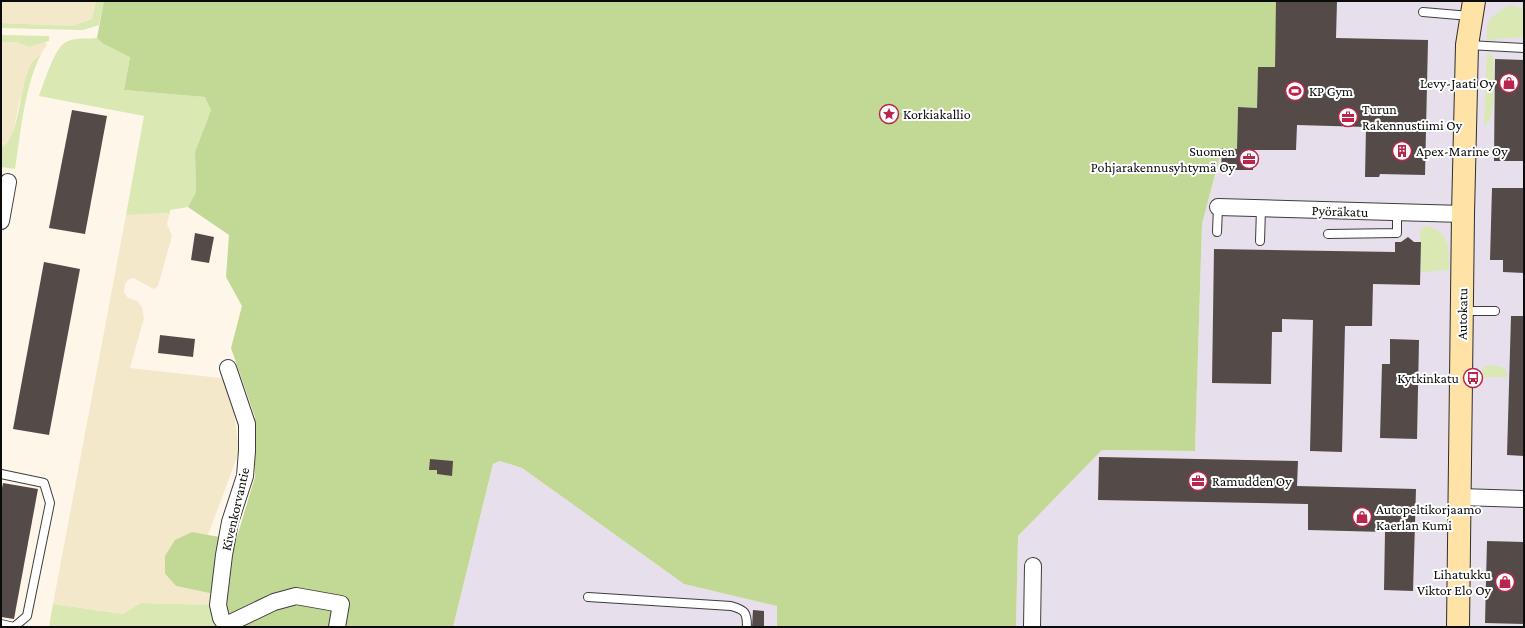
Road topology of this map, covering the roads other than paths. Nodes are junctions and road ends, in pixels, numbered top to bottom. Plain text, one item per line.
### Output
1 (1472, 9) edge
2 (1423, 12) dead end
3 (1467, 45) junction
4 (1524, 48) edge
5 (8, 182) dead end
6 (1218, 207) joint
7 (1261, 208) junction
8 (1397, 212) junction
9 (1463, 214) junction
10 (1, 221) edge
11 (1217, 232) dead end
12 (1328, 234) dead end
13 (1260, 241) dead end
14 (1462, 311) junction
15 (1495, 312) dead end
16 (228, 368) dead end
17 (1, 474) edge
18 (1460, 497) junction
19 (1524, 499) edge
20 (1033, 566) dead end
21 (588, 597) dead end
22 (1, 624) edge
23 (337, 627) edge
24 (747, 627) edge
25 (1032, 627) edge
26 (1458, 627) edge

1 - 2 lane
1 - 3 street, Autokatu
3 - 4 lane
3 - 9 street, Autokatu
5 - 10 street
6 - 7 street, Pyöräkatu
6 - 11 lane
7 - 8 street, Pyöräkatu
7 - 13 lane
8 - 9 street, Pyöräkatu
8 - 12 lane
9 - 14 street, Autokatu
14 - 15 lane
14 - 18 street, Autokatu
16 - 23 street, Kivenkorvantie
17 - 22 lane
18 - 19 street
18 - 26 street, Autokatu
20 - 25 street
21 - 24 lane

